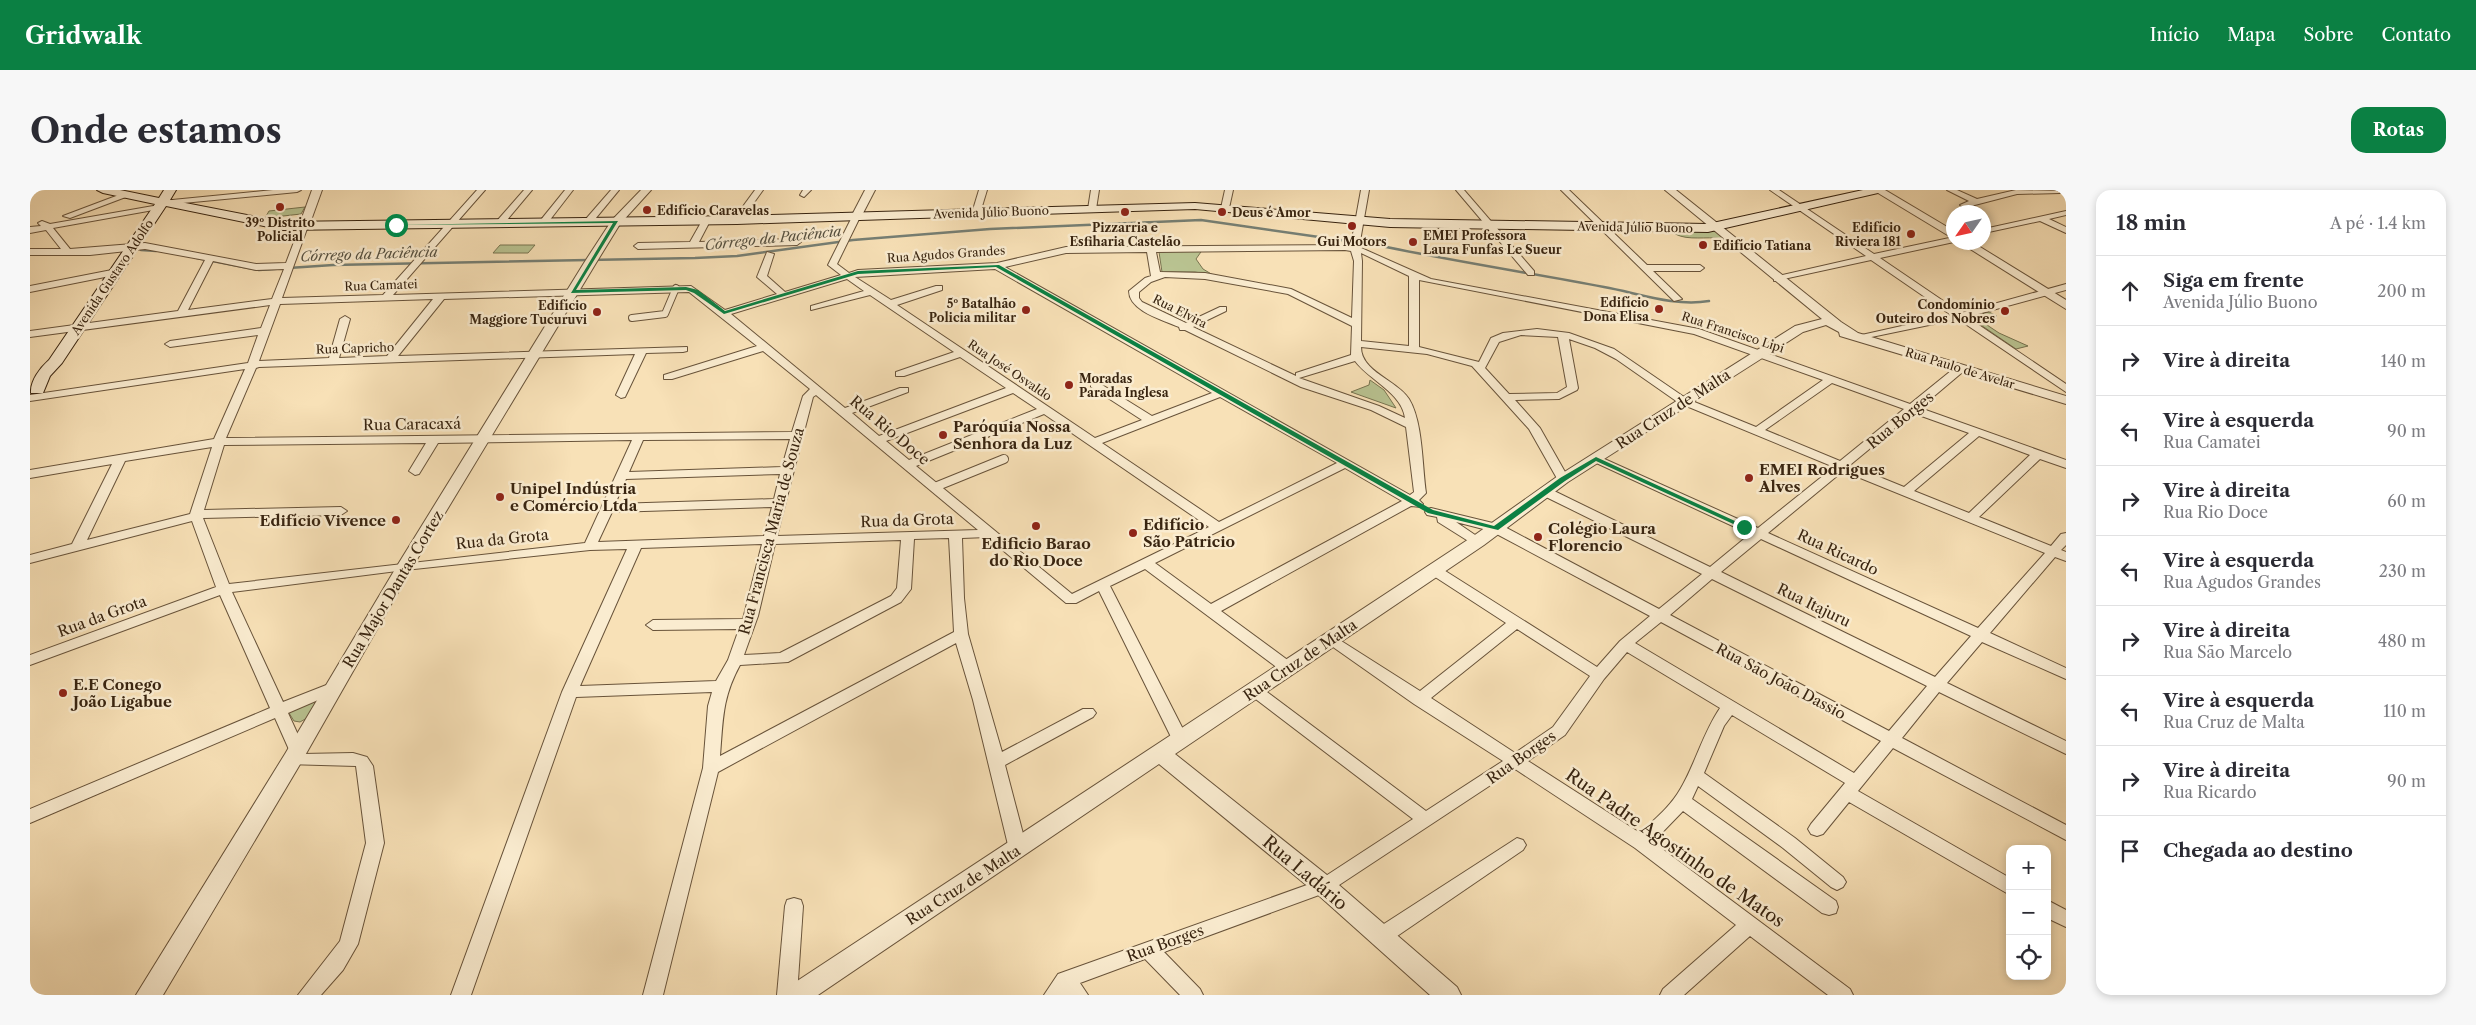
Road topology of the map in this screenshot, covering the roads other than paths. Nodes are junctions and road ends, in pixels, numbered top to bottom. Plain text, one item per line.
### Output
1 (103, 190) edge
2 (170, 190) edge
3 (297, 190) edge
4 (317, 190) edge
5 (481, 190) edge
6 (528, 190) edge
7 (569, 190) edge
8 (615, 190) edge
9 (646, 190) edge
10 (759, 190) edge
11 (870, 190) edge
12 (983, 190) edge
13 (1096, 190) edge
14 (1229, 190) edge
15 (1365, 190) edge
16 (1460, 190) edge
17 (1565, 190) edge
18 (1670, 190) edge
19 (1774, 190) edge
20 (1878, 190) edge
21 (1951, 190) edge
22 (2059, 190) edge
23 (2066, 193) edge
24 (128, 195) junction
25 (1976, 202) junction
26 (160, 205) junction
27 (1967, 205) edge
28 (1226, 208) junction
29 (1800, 208) junction
30 (1092, 209) junction
31 (976, 213) junction
32 (2066, 213) edge
33 (856, 217) junction
34 (2039, 218) junction
35 (30, 220) edge
36 (706, 220) junction
37 (737, 220) junction
38 (588, 222) junction
39 (616, 222) junction
40 (1361, 222) junction
41 (1992, 222) dead end
42 (544, 223) junction
43 (451, 224) junction
44 (499, 224) junction
45 (1489, 224) junction
46 (46, 225) junction
47 (304, 226) junction
48 (1602, 227) junction
49 (2001, 227) junction
50 (1716, 228) junction
51 (1991, 229) edge
52 (30, 230) edge
53 (2066, 230) edge
54 (1946, 232) edge
55 (1946, 239) edge
56 (797, 242) dead end
57 (693, 245) junction
58 (638, 246) dead end
59 (1151, 248) junction
60 (1355, 248) junction
61 (133, 250) junction
62 (1977, 250) edge
63 (30, 252) edge
64 (68, 252) junction
65 (770, 254) dead end
66 (1873, 257) junction
67 (209, 261) junction
68 (1202, 264) dead end
69 (997, 266) junction
70 (288, 267) junction
71 (1645, 268) junction
72 (1700, 268) dead end
73 (116, 272) junction
74 (1531, 273) dead end
75 (848, 276) junction
76 (1156, 276) junction
77 (1414, 276) junction
78 (1777, 279) junction
79 (1234, 280) junction
80 (2066, 287) edge
81 (681, 288) junction
82 (940, 288) dead end
83 (30, 289) edge
84 (572, 292) junction
85 (871, 292) junction
86 (2044, 292) junction
87 (783, 295) junction
88 (441, 296) junction
89 (386, 298) junction
90 (1677, 299) dead end
91 (275, 301) junction
92 (889, 304) junction
93 (2066, 305) edge
94 (814, 308) dead end
95 (1223, 309) dead end
96 (724, 313) junction
97 (181, 314) junction
98 (1960, 316) junction
99 (345, 318) dead end
100 (632, 318) dead end
101 (1356, 324) junction
102 (1827, 324) junction
103 (77, 328) junction
104 (1183, 328) junction
105 (264, 331) junction
106 (30, 334) edge
107 (1563, 336) junction
108 (1857, 337) junction
109 (170, 344) dead end
110 (1355, 344) junction
111 (764, 347) junction
112 (683, 349) dead end
113 (1414, 349) junction
114 (642, 350) junction
115 (960, 353) junction
116 (1759, 353) junction
117 (534, 355) junction
118 (1356, 357) junction
119 (390, 359) junction
120 (333, 361) junction
121 (252, 365) junction
122 (1481, 367) junction
123 (1962, 368) junction
124 (900, 374) dead end
125 (1300, 375) dead end
126 (668, 377) dead end
127 (2066, 378) edge
128 (1831, 379) junction
129 (2054, 380) junction
130 (1095, 385) dead end
131 (2066, 388) edge
132 (1013, 389) junction
133 (816, 390) junction
134 (904, 390) dead end
135 (1221, 393) junction
136 (621, 395) dead end
137 (32, 396) edge
138 (1506, 397) junction
139 (2066, 400) edge
140 (1683, 401) junction
141 (1914, 409) junction
142 (1045, 410) junction
143 (844, 412) junction
144 (1150, 420) junction
145 (1413, 426) junction
146 (1757, 431) junction
147 (1978, 432) junction
148 (798, 435) junction
149 (639, 437) junction
150 (484, 439) junction
151 (434, 440) junction
152 (878, 440) junction
153 (219, 442) junction
154 (1093, 443) junction
155 (2038, 454) junction
156 (1004, 459) dead end
157 (1596, 459) junction
158 (120, 460) junction
159 (1346, 464) junction
160 (2066, 464) edge
161 (908, 465) junction
162 (1843, 465) junction
163 (787, 470) junction
164 (415, 471) dead end
165 (30, 474) edge
166 (622, 476) junction
167 (1563, 479) junction
168 (935, 487) junction
169 (1906, 491) junction
170 (1546, 492) junction
171 (1412, 501) junction
172 (779, 502) junction
173 (608, 508) junction
174 (342, 511) dead end
175 (1431, 512) junction
176 (196, 516) junction
177 (1972, 518) junction
178 (1218, 527) junction
179 (1496, 528) junction
180 (991, 533) junction
181 (1761, 534) junction
182 (955, 535) junction
183 (908, 536) junction
184 (2066, 537) edge
185 (771, 540) junction
186 (1478, 541) junction
187 (636, 544) junction
188 (78, 546) junction
189 (590, 546) junction
190 (2060, 554) edge
191 (30, 559) edge
192 (1146, 563) junction
193 (405, 566) junction
194 (1434, 570) junction
195 (1712, 573) junction
196 (1104, 585) junction
197 (224, 589) junction
198 (1210, 611) junction
199 (1659, 615) junction
200 (1515, 623) junction
201 (748, 624) junction
202 (653, 625) dead end
203 (961, 634) junction
204 (1980, 635) junction
205 (1330, 640) junction
206 (1625, 644) junction
207 (30, 660) edge
208 (735, 660) junction
209 (1288, 668) junction
210 (2066, 674) edge
211 (1599, 676) junction
212 (1937, 684) junction
213 (721, 686) junction
214 (334, 687) junction
215 (1254, 690) junction
216 (570, 692) junction
217 (1419, 700) junction
218 (1730, 705) junction
219 (279, 711) junction
220 (1088, 713) dead end
221 (1180, 740) junction
222 (1890, 740) junction
223 (2066, 748) edge
224 (1160, 753) junction
225 (294, 755) junction
226 (996, 762) junction
227 (1517, 762) junction
228 (711, 768) junction
229 (1696, 776) junction
230 (1851, 787) junction
231 (1682, 801) junction
232 (30, 816) edge
233 (1425, 820) junction
234 (1817, 829) dead end
235 (2066, 833) edge
236 (1641, 843) junction
237 (1517, 845) dead end
238 (1018, 849) junction
239 (1838, 882) dead end
240 (2006, 884) edge
241 (1324, 886) junction
242 (794, 906) dead end
243 (1829, 907) dead end
244 (2051, 910) edge
245 (2066, 919) edge
246 (1751, 924) junction
247 (1380, 937) junction
248 (1148, 949) junction
249 (1059, 988) edge
250 (149, 995) edge
251 (308, 995) edge
252 (460, 995) edge
253 (653, 995) edge
254 (787, 995) edge
255 (797, 995) edge
256 (1078, 995) edge
257 (1194, 995) edge
258 (1448, 995) edge
259 (1670, 995) edge
260 (1844, 995) edge

1 - 24 main road, Avenida Júlio Buono
2 - 26 main road, Avenida Gustavo Adolfo
3 - 26 street
4 - 47 street
5 - 43 street
6 - 44 street
7 - 42 street
8 - 38 street
9 - 39 street, Rua Major Dantas Cortez
10 - 37 street
11 - 33 street
12 - 31 street
13 - 30 street
14 - 28 street
15 - 40 street
16 - 45 street
17 - 48 street
18 - 50 street
19 - 29 street
20 - 29 main road, Avenida Júlio Buono
20 - 54 street
21 - 25 street
22 - 23 street
22 - 25 street
24 - 26 main road, Avenida Júlio Buono
24 - 46 street
25 - 27 street
26 - 46 street
26 - 47 main road, Avenida Júlio Buono
26 - 61 main road, Avenida Gustavo Adolfo
28 - 30 main road, Avenida Júlio Buono
28 - 40 main road, Avenida Júlio Buono
29 - 50 main road, Avenida Júlio Buono
29 - 66 street
30 - 31 main road, Avenida Júlio Buono
31 - 33 main road, Avenida Júlio Buono
32 - 34 street
33 - 37 main road, Avenida Júlio Buono
33 - 75 street, Rua José Osvaldo
34 - 49 street
34 - 53 street
35 - 46 street
36 - 37 main road, Avenida Júlio Buono
36 - 39 main road, Avenida Júlio Buono
36 - 57 street
38 - 39 main road, Avenida Júlio Buono
38 - 42 main road, Avenida Júlio Buono
39 - 84 street, Rua Major Dantas Cortez
40 - 45 main road, Avenida Júlio Buono
40 - 60 street
41 - 49 street
42 - 44 main road, Avenida Júlio Buono
43 - 44 main road, Avenida Júlio Buono
43 - 47 main road, Avenida Júlio Buono
43 - 89 street
45 - 48 main road, Avenida Júlio Buono
45 - 74 street
46 - 52 street
46 - 64 street
47 - 70 street
48 - 50 main road, Avenida Júlio Buono
48 - 71 street
49 - 51 street
50 - 78 street
55 - 66 street
56 - 57 street
57 - 58 street
59 - 60 street, Rua Agudos Grandes
59 - 69 street, Rua Agudos Grandes
59 - 76 street
60 - 77 street, Rua Francisco Lipi
60 - 101 street
61 - 64 street
61 - 67 street
61 - 73 main road, Avenida Gustavo Adolfo
62 - 86 street
63 - 64 street
65 - 87 street
66 - 78 street
66 - 98 street
67 - 70 street
67 - 97 street
68 - 79 street
69 - 75 street, Rua Agudos Grandes
69 - 135 street
70 - 91 street
71 - 72 street
71 - 90 street
73 - 83 street
73 - 103 main road, Avenida Gustavo Adolfo
75 - 85 street, Rua José Osvaldo
75 - 87 street, Rua Agudos Grandes
76 - 79 street, Rua Elvira
76 - 104 street, Rua Elvira
77 - 113 street
77 - 116 street, Rua Francisco Lipi
78 - 102 street
79 - 101 street, Rua Elvira
80 - 86 street
81 - 84 street, Rua Camatei
81 - 96 street, Rua Rio Doce
81 - 100 street
82 - 92 street
84 - 88 street, Rua Camatei
84 - 117 street, Rua Major Dantas Cortez
85 - 92 street, Rua José Osvaldo
85 - 94 street
86 - 93 street
86 - 98 street
87 - 96 street, Rua Agudos Grandes
88 - 89 street, Rua Camatei
88 - 119 street
89 - 91 street, Rua Camatei
91 - 97 street, Rua Camatei
91 - 105 street
92 - 115 street, Rua José Osvaldo
95 - 104 street
96 - 111 street, Rua Rio Doce
97 - 103 street, Rua Camatei
98 - 108 street
98 - 129 street
99 - 120 street
101 - 110 street
102 - 108 street, Rua Paulo de Avelar
102 - 116 street, Rua Cruz de Malta
103 - 106 street, Rua Camatei
103 - 137 main road, Avenida Gustavo Adolfo
104 - 145 street, Rua Elvira
105 - 109 street
105 - 121 street
107 - 122 street
107 - 138 street
107 - 140 street
108 - 123 street, Rua Paulo de Avelar
110 - 113 street
110 - 118 street
111 - 126 street
111 - 133 street, Rua Rio Doce
112 - 114 street, Rua Capricho
113 - 122 street
114 - 117 street, Rua Capricho
114 - 136 street
115 - 124 street
115 - 132 street, Rua José Osvaldo
116 - 128 street, Rua Francisco Lipi
116 - 140 street, Rua Cruz de Malta
117 - 119 street, Rua Capricho
117 - 150 street, Rua Major Dantas Cortez
118 - 125 street
118 - 145 street
119 - 120 street, Rua Capricho
120 - 121 street, Rua Capricho
121 - 137 street, Rua Capricho
121 - 153 street
122 - 138 street
123 - 139 street, Rua Paulo de Avelar
123 - 141 street, Rua Borges
127 - 129 street
128 - 141 street, Rua Francisco Lipi
128 - 146 street
129 - 131 street
130 - 144 street
132 - 142 street, Rua José Osvaldo
132 - 152 street
133 - 143 street, Rua Rio Doce
133 - 148 street, Rua Francisca Maria de Souza
134 - 143 street
135 - 144 street
135 - 159 street
138 - 167 street
140 - 146 street
140 - 157 street, Rua Cruz de Malta
141 - 147 street, Rua Francisco Lipi
141 - 162 street, Rua Borges
142 - 154 street, Rua José Osvaldo
142 - 161 street
143 - 152 street, Rua Rio Doce
144 - 154 street
145 - 171 street
146 - 162 street
147 - 155 street, Rua Francisco Lipi
147 - 169 street
148 - 149 street, Rua Caracaxá
148 - 163 street, Rua Francisca Maria de Souza
149 - 150 street, Rua Caracaxá
149 - 166 street
150 - 151 street, Rua Caracaxá
150 - 193 street, Rua Major Dantas Cortez
151 - 153 street, Rua Caracaxá
151 - 164 street
152 - 161 street, Rua Rio Doce
153 - 158 street, Rua Caracaxá
153 - 176 street
154 - 178 street, Rua José Osvaldo
155 - 160 street, Rua Francisco Lipi
155 - 177 street
156 - 168 street
157 - 167 street, Rua Cruz de Malta
157 - 181 street, Rua Ricardo
158 - 165 street, Rua Caracaxá
158 - 188 street
159 - 171 street
159 - 178 street
161 - 168 street, Rua Rio Doce
162 - 169 street
162 - 181 street, Rua Borges
163 - 166 street
163 - 172 street, Rua Francisca Maria de Souza
166 - 173 street
167 - 170 street, Rua Cruz de Malta
168 - 180 street, Rua Rio Doce
169 - 177 street
170 - 179 street, Rua Cruz de Malta
170 - 195 street, Rua Itajuru
171 - 175 street
171 - 198 street
172 - 173 street
172 - 185 street, Rua Francisca Maria de Souza
173 - 189 street
174 - 176 street
175 - 179 street, Rua São João Dassio
175 - 186 street
176 - 188 street
176 - 197 street
177 - 190 street
178 - 192 street
179 - 186 street, Rua Cruz de Malta
179 - 199 street, Rua São João Dassio
180 - 182 street, Rua da Grota
180 - 196 street, Rua Rio Doce
181 - 195 street, Rua Borges
181 - 204 street, Rua Ricardo
182 - 183 street, Rua da Grota
182 - 203 street
183 - 185 street, Rua da Grota
183 - 208 street
184 - 190 street
185 - 187 street, Rua da Grota
185 - 201 street, Rua Francisca Maria de Souza
186 - 194 street, Rua Cruz de Malta
187 - 189 street, Rua da Grota
187 - 216 street
188 - 191 street
189 - 193 street, Rua da Grota
190 - 204 street
192 - 196 street
192 - 198 street
193 - 197 street, Rua da Grota
193 - 214 street, Rua Major Dantas Cortez
194 - 200 street
194 - 205 street, Rua Cruz de Malta
195 - 199 street, Rua Borges
195 - 212 street, Rua Itajuru
196 - 221 street
197 - 207 street, Rua da Grota
197 - 219 street
198 - 209 street
199 - 206 street, Rua Borges
199 - 222 street, Rua São João Dassio
200 - 211 street
200 - 217 street
201 - 202 street
201 - 208 street, Rua Francisca Maria de Souza
203 - 226 street
203 - 228 street
204 - 210 street, Rua Ricardo
204 - 212 street
205 - 209 street, Rua Cruz de Malta
205 - 217 street, Rua Padre Agostinho de Matos
206 - 211 street, Rua Borges
206 - 218 street
208 - 213 street, Rua Francisca Maria de Souza
209 - 215 street, Rua Cruz de Malta
211 - 227 street, Rua Borges
212 - 222 street
212 - 223 street, Rua Itajuru
213 - 216 street
213 - 228 street, Rua Francisca Maria de Souza
214 - 219 street
214 - 225 street, Rua Major Dantas Cortez
215 - 221 street, Rua Cruz de Malta
215 - 233 street
216 - 252 street
217 - 227 street, Rua Padre Agostinho de Matos
218 - 229 street
218 - 230 street
219 - 225 street
219 - 232 street
220 - 226 street
221 - 224 street, Rua Cruz de Malta
222 - 230 street
222 - 235 street, Rua São João Dassio
224 - 238 street, Rua Cruz de Malta
224 - 241 street, Rua Ladário
225 - 250 street, Rua Major Dantas Cortez
225 - 251 street
226 - 238 street
227 - 233 street, Rua Borges
227 - 236 street, Rua Padre Agostinho de Matos
228 - 253 street, Rua Francisca Maria de Souza
229 - 231 street
229 - 239 street
230 - 234 street
230 - 240 street
231 - 236 street
231 - 243 street
233 - 241 street, Rua Borges
236 - 246 street, Rua Padre Agostinho de Matos
237 - 247 street
238 - 255 street, Rua Cruz de Malta
241 - 247 street, Rua Ladário
241 - 248 street, Rua Borges
242 - 254 street
244 - 245 street
246 - 259 street
246 - 260 street, Rua Padre Agostinho de Matos
247 - 258 street, Rua Ladário
248 - 249 street, Rua Borges
248 - 257 street
249 - 256 street

